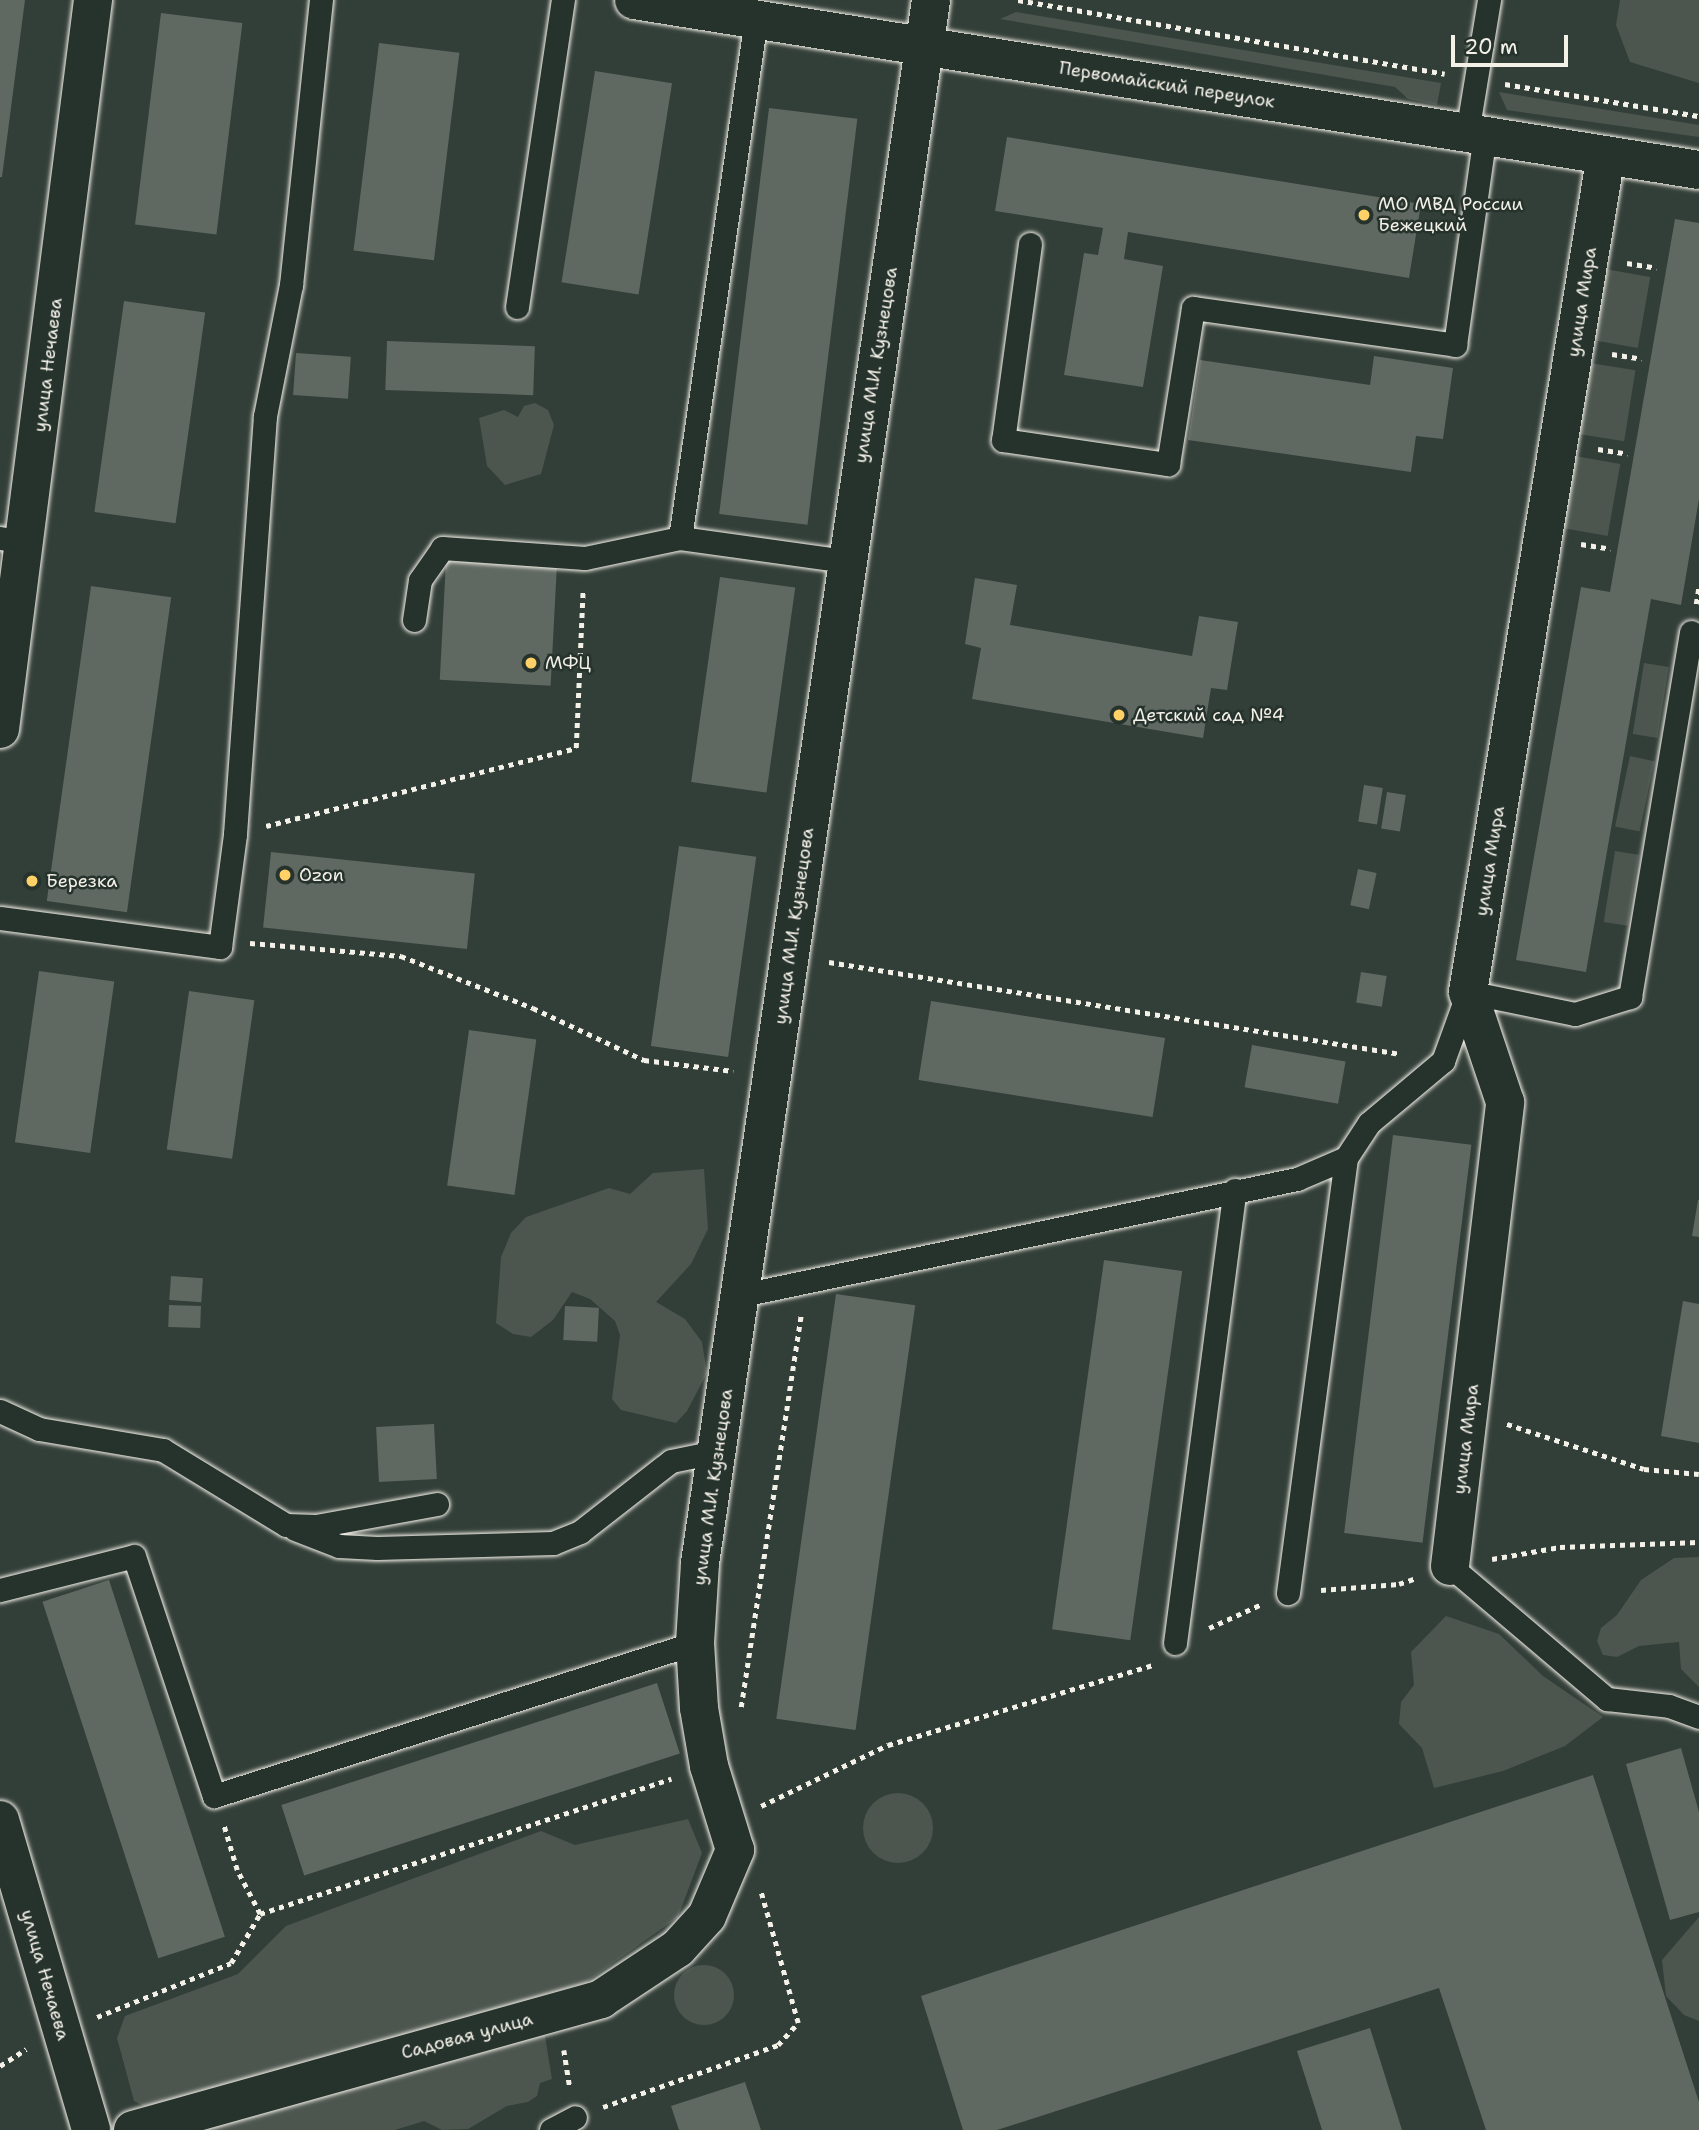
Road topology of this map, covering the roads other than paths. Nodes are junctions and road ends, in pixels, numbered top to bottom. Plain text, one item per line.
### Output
1 (93, 0) edge
2 (321, 0) edge
3 (564, 0) edge
4 (634, 0) edge
5 (931, 0) edge
6 (1489, 0) edge
7 (756, 19) junction
8 (925, 46) junction
9 (1476, 134) junction
10 (1606, 155) junction
11 (1699, 170) edge
12 (1030, 244) dead end
13 (517, 307) dead end
14 (680, 538) junction
15 (13, 540) edge
16 (846, 561) junction
17 (414, 620) dead end
18 (1691, 632) dead end
19 (0, 729) edge
20 (0, 918) edge
21 (1468, 992) junction
22 (1346, 1158) junction
23 (1235, 1191) junction
24 (742, 1295) junction
25 (0, 1412) edge
26 (715, 1452) junction
27 (437, 1504) dead end
28 (286, 1525) junction
29 (1450, 1566) joint
30 (0, 1590) edge
31 (1288, 1593) road end
32 (695, 1643) junction
33 (1175, 1643) road end
34 (1699, 1717) edge
35 (0, 1820) edge
36 (730, 1836) joint
37 (12, 1904) edge
38 (575, 2117) road end
39 (91, 2130) edge
40 (133, 2130) edge
41 (551, 2130) edge

1 - 15 street, улица Нечаева
2 - 20 lane
3 - 13 lane
4 - 7 street, Первомайский переулок
5 - 8 street, улица М.И. Кузнецова
6 - 9 lane
7 - 8 street, Первомайский переулок
7 - 14 lane
8 - 9 street, Первомайский переулок
8 - 16 street, улица М.И. Кузнецова
9 - 10 street, Первомайский переулок
9 - 12 lane
10 - 11 street, Первомайский переулок
10 - 21 street, улица Мира
14 - 16 lane
14 - 17 lane
15 - 19 street, улица Нечаева
16 - 24 street, улица М.И. Кузнецова
18 - 21 lane
21 - 22 lane
21 - 29 street, улица Мира
22 - 23 lane
22 - 31 lane
23 - 24 lane
23 - 33 lane
24 - 26 street, улица М.И. Кузнецова
25 - 28 lane
26 - 28 lane
26 - 32 street, улица М.И. Кузнецова
27 - 28 lane
29 - 34 lane
30 - 32 lane
32 - 36 street, улица М.И. Кузнецова
35 - 37 street, улица Нечаева
36 - 40 street, Садовая улица
37 - 39 street, улица Нечаева
38 - 41 lane

